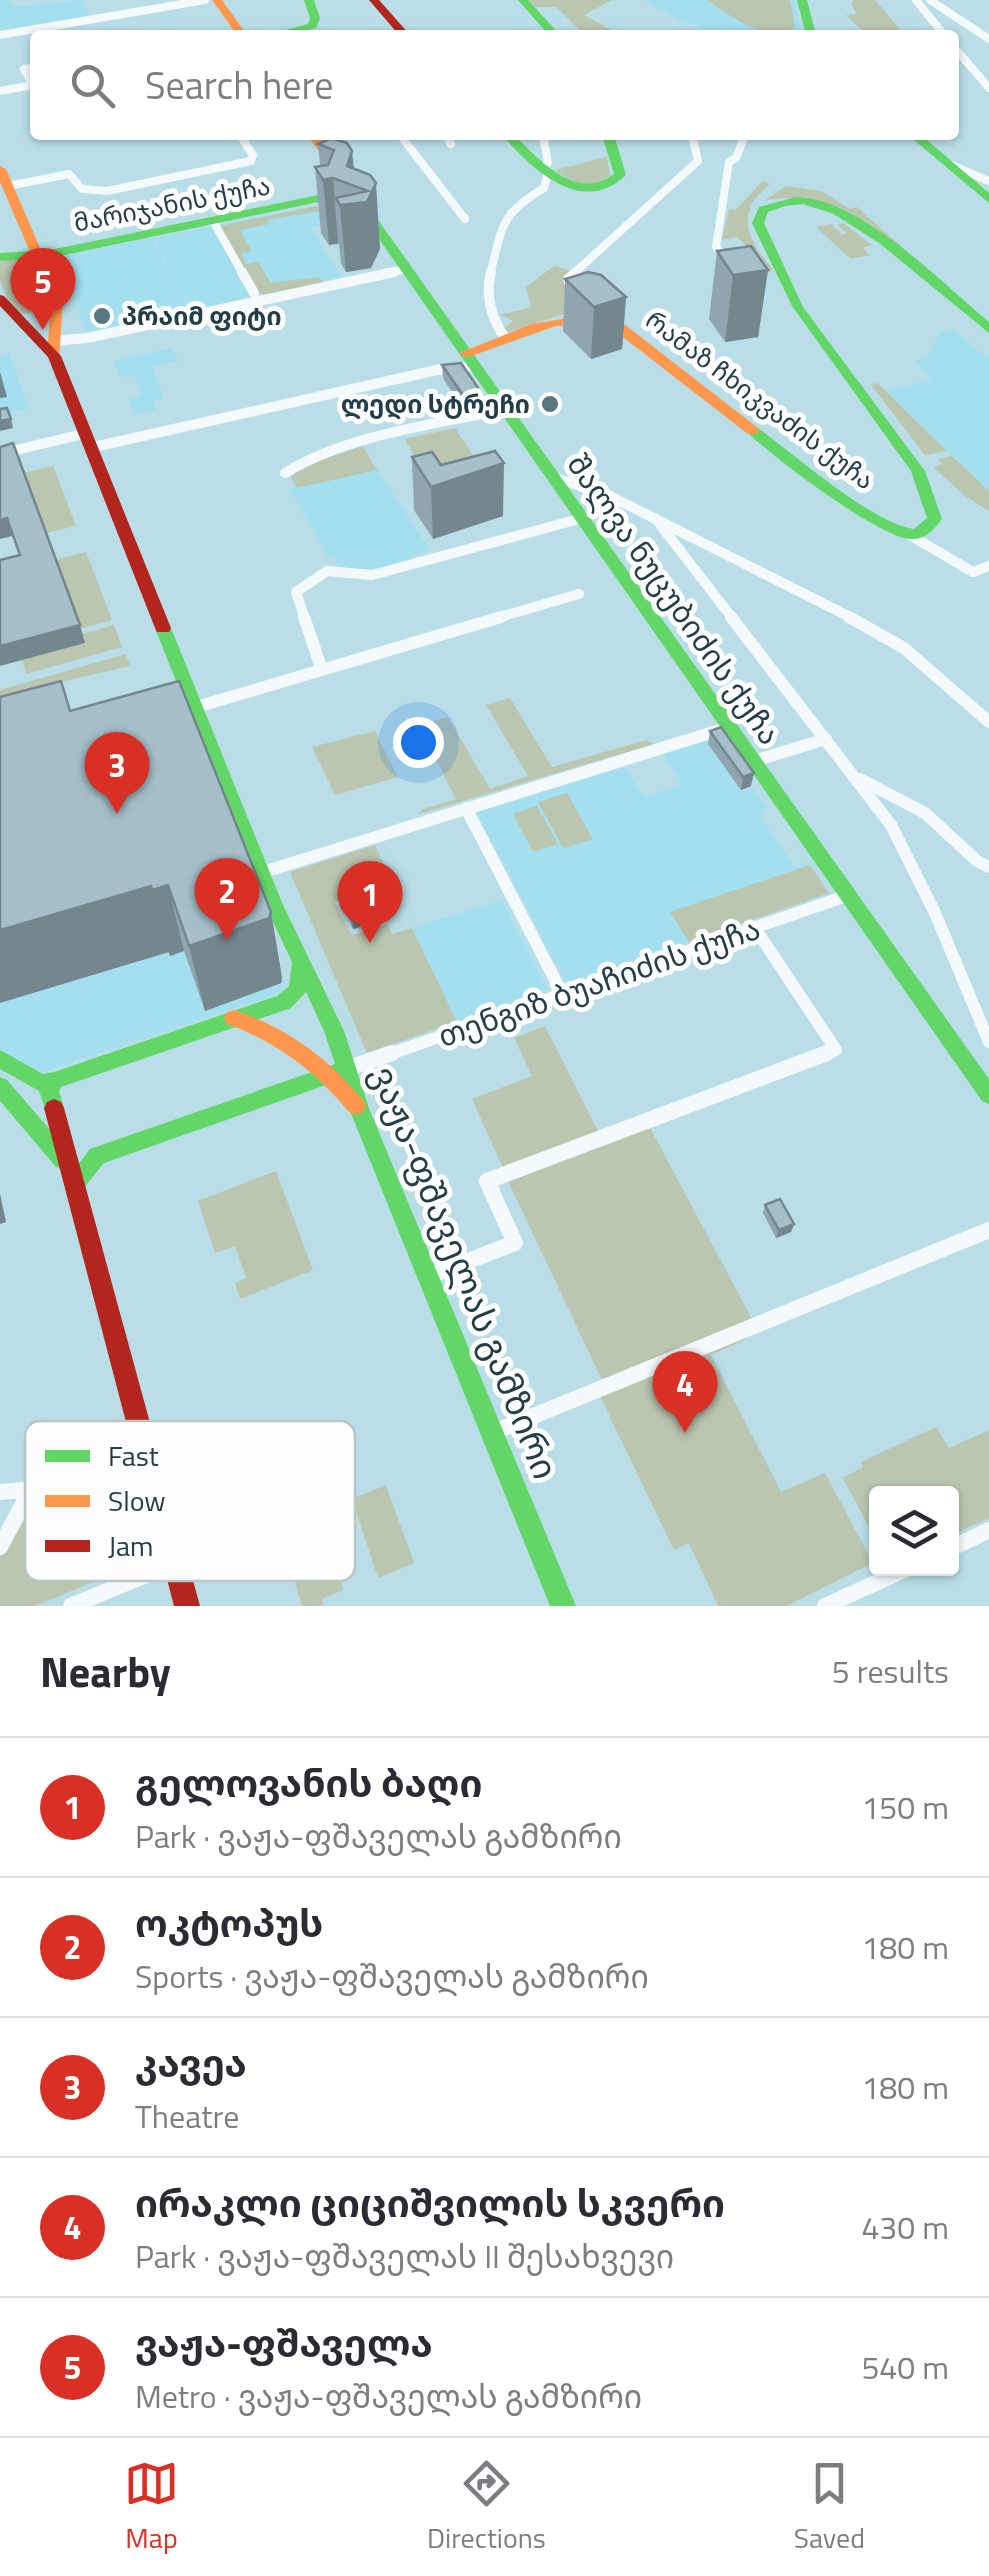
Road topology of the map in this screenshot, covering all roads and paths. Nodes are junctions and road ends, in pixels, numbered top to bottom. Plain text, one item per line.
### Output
1 (206, 0) edge
2 (217, 0) edge
3 (308, 0) edge
4 (374, 0) edge
5 (523, 0) edge
6 (802, 0) edge
7 (916, 0) edge
8 (930, 0) edge
9 (238, 30) edge
10 (294, 30) edge
11 (401, 30) edge
12 (550, 30) edge
13 (811, 30) edge
14 (940, 30) edge
15 (0, 35) edge
16 (989, 39) edge
17 (959, 54) edge
18 (30, 86) edge
19 (989, 88) edge
20 (0, 91) edge
21 (243, 140) edge
22 (317, 140) edge
23 (404, 140) edge
24 (513, 140) edge
25 (544, 140) edge
26 (610, 140) edge
27 (693, 140) edge
28 (743, 140) edge
29 (920, 140) edge
30 (944, 162) junction
31 (546, 170) junction
32 (4, 177) edge
33 (989, 181) edge
34 (353, 192) junction
35 (989, 199) edge
36 (465, 219) dead end
37 (213, 221) junction
38 (38, 254) junction
39 (0, 257) edge
40 (407, 269) junction
41 (741, 269) edge
42 (254, 293) dead end
43 (5, 307) edge
44 (581, 307) junction
45 (58, 308) junction
46 (989, 329) edge
47 (504, 337) junction
48 (54, 349) junction
49 (471, 359) junction
50 (506, 409) junction
51 (86, 441) junction
52 (0, 454) edge
53 (285, 473) dead end
54 (555, 478) junction
55 (583, 518) junction
56 (656, 518) junction
57 (908, 534) junction
58 (989, 566) edge
59 (579, 594) dead end
60 (322, 670) junction
61 (193, 708) junction
62 (989, 722) edge
63 (730, 727) junction
64 (826, 739) junction
65 (754, 761) junction
66 (857, 777) junction
67 (466, 808) junction
68 (989, 866) edge
69 (260, 873) junction
70 (848, 895) junction
71 (755, 928) junction
72 (299, 965) junction
73 (563, 996) junction
74 (234, 1018) junction
75 (989, 1042) edge
76 (0, 1059) edge
77 (349, 1068) junction
78 (330, 1074) junction
79 (54, 1082) junction
80 (0, 1086) edge
81 (989, 1096) edge
82 (360, 1111) junction
83 (75, 1183) junction
84 (989, 1230) edge
85 (428, 1277) junction
86 (139, 1421) edge
87 (492, 1433) junction
88 (25, 1490) edge
89 (0, 1492) edge
90 (25, 1500) edge
91 (989, 1530) edge
92 (959, 1545) edge
93 (0, 1547) edge
94 (889, 1576) edge
95 (131, 1581) edge
96 (180, 1581) edge
97 (70, 1606) edge
98 (187, 1606) edge
99 (563, 1606) edge
100 (825, 1606) edge

1 - 15 street
2 - 9 main road
3 - 10 main road
4 - 11 main road
5 - 12 main road
6 - 13 main road
7 - 14 street
8 - 16 street
17 - 19 street
18 - 20 street
21 - 32 street
22 - 34 main road, შალვა ნუცუბიძის ქუჩა
23 - 36 street
24 - 31 main road
25 - 31 street
26 - 31 main road
27 - 44 street
28 - 41 street
29 - 30 main road
30 - 33 street
30 - 35 main road
31 - 47 street
32 - 38 main road, ვაჟა-ფშაველას გამზირი
34 - 37 main road, მარიჯანის ქუჩა
34 - 40 main road, შალვა ნუცუბიძის ქუჩა
37 - 38 main road, მარიჯანის ქუჩა
37 - 42 street
38 - 39 main road, მარიჯანის ქუჩა
38 - 45 main road, ვაჟა-ფშაველას გამზირი
40 - 48 street
40 - 49 main road, შალვა ნუცუბიძის ქუჩა
43 - 45 main road
43 - 48 main road, ვაჟა-ფშაველას გამზირი
44 - 47 main road
44 - 57 main road, რამაზ ჩხიკვაძის ქუჩა
45 - 48 main road, ვაჟა-ფშაველას გამზირი
46 - 57 main road, რამაზ ჩხიკვაძის ქუჩა
47 - 49 main road
48 - 51 main road, ვაჟა-ფშაველას გამზირი
49 - 50 main road, შალვა ნუცუბიძის ქუჩა
49 - 51 street
50 - 53 street
50 - 54 main road, შალვა ნუცუბიძის ქუჩა
51 - 52 street
51 - 61 main road, ვაჟა-ფშაველას გამზირი
54 - 55 main road, შალვა ნუცუბიძის ქუჩა
54 - 56 street
55 - 60 street
55 - 63 main road, შალვა ნუცუბიძის ქუჩა
56 - 62 street
56 - 64 street
57 - 58 street, რამაზ ჩხიკვაძის ქუჩა
59 - 60 street
60 - 61 street
61 - 69 main road, ვაჟა-ფშაველას გამზირი
63 - 65 main road, შალვა ნუცუბიძის ქუჩა
63 - 67 street
64 - 65 street
64 - 66 street
65 - 70 main road, შალვა ნუცუბიძის ქუჩა
66 - 68 street
66 - 75 street
67 - 69 street
67 - 73 street
69 - 72 main road, ვაჟა-ფშაველას გამზირი
70 - 71 street, თენგიზ ბუაჩიძის ქუჩა
70 - 81 main road, შალვა ნუცუბიძის ქუჩა
71 - 73 street, თენგიზ ბუაჩიძის ქუჩა
71 - 85 street
72 - 74 main road
72 - 77 main road, ვაჟა-ფშაველას გამზირი
73 - 77 street, თენგიზ ბუაჩიძის ქუჩა
74 - 78 main road
74 - 79 main road
76 - 79 main road
77 - 78 main road
77 - 82 main road, ვაჟა-ფშაველას გამზირი
78 - 82 main road
78 - 83 main road
79 - 83 main road
80 - 83 main road
82 - 85 main road, ვაჟა-ფშაველას გამზირი
83 - 86 main road
84 - 87 street
85 - 87 main road, ვაჟა-ფშაველას გამზირი
87 - 99 main road, ვაჟა-ფშაველას გამზირი
88 - 89 street
90 - 93 street
91 - 92 street
94 - 100 street
95 - 97 street
96 - 98 main road

